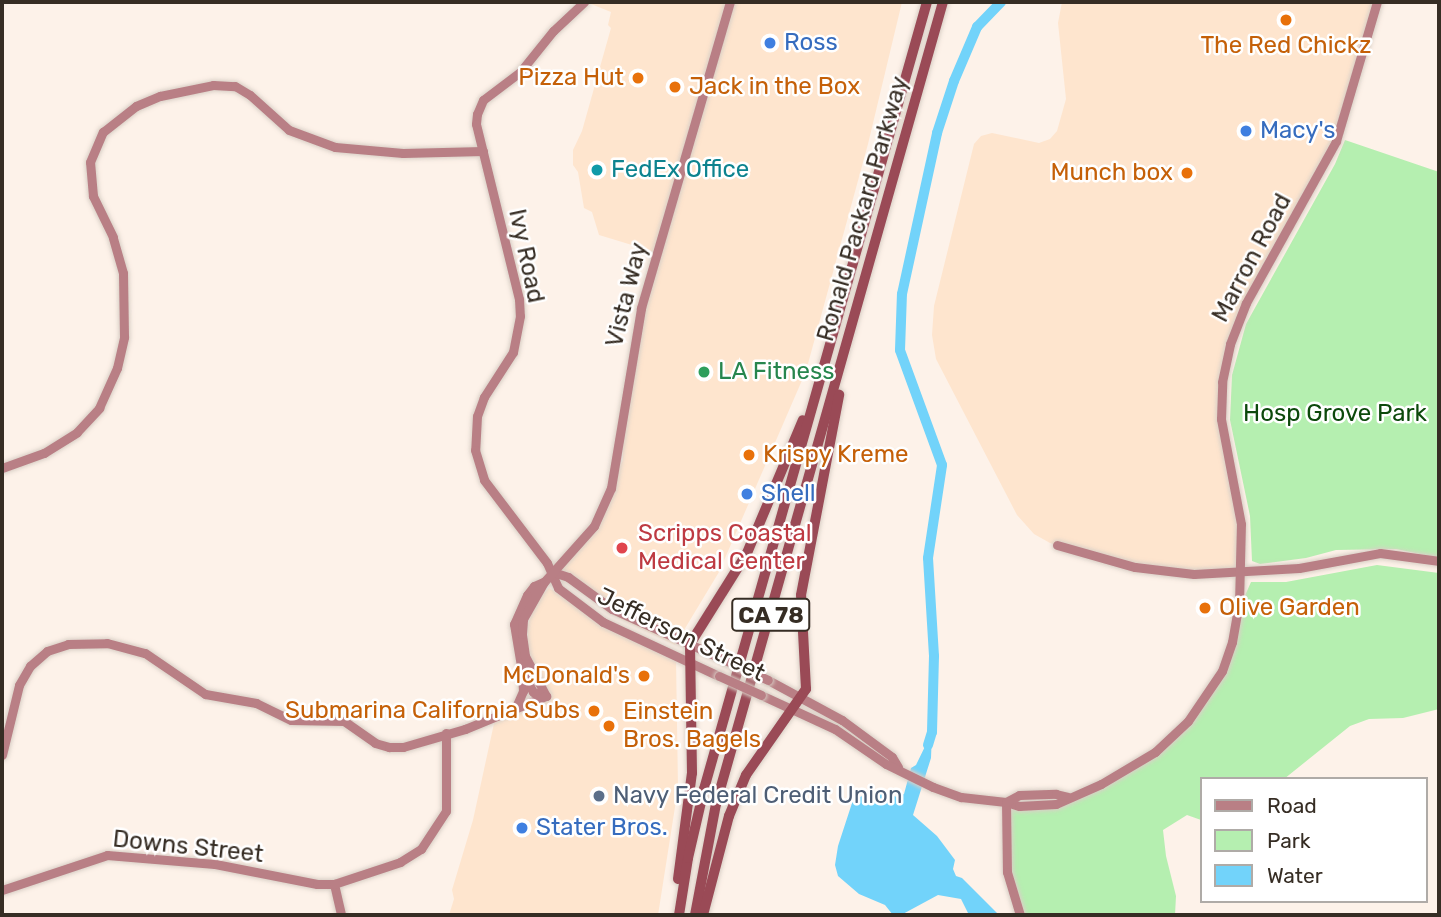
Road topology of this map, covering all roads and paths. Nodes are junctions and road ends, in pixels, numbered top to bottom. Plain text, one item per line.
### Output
1 (584, 2) edge
2 (730, 2) edge
3 (927, 2) edge
4 (945, 2) edge
5 (1377, 2) edge
6 (482, 151) junction
7 (855, 316) junction
8 (835, 328) junction
9 (2, 468) edge
10 (1057, 545) dead end
11 (1439, 561) edge
12 (553, 572) junction
13 (1241, 574) junction
14 (544, 582) junction
15 (690, 644) junction
16 (690, 662) junction
17 (522, 672) junction
18 (545, 696) junction
19 (801, 697) junction
20 (515, 709) junction
21 (792, 712) junction
22 (446, 733) junction
23 (2, 755) edge
24 (898, 767) junction
25 (1006, 802) junction
26 (334, 884) junction
27 (2, 890) edge
28 (341, 915) edge
29 (678, 915) edge
30 (695, 915) edge
31 (703, 915) edge
32 (1020, 915) edge

1 - 6 main road, Ivy Road
2 - 12 main road, Vista Way
3 - 8 highway, Ronald Packard Parkway / CA 78
4 - 7 highway, Ronald Packard Parkway / CA 78
5 - 13 main road, Marron Road
6 - 9 main road
6 - 12 main road, Ivy Road
7 - 19 highway
7 - 30 highway, Ronald Packard Parkway / CA 78
8 - 15 highway
8 - 29 highway, Ronald Packard Parkway / CA 78
10 - 13 main road
11 - 13 main road
12 - 14 main road, Vista Way
12 - 15 main road, Jefferson Street
12 - 16 main road, Jefferson Street
13 - 25 main road, Marron Road
14 - 17 main road, Vista Way
14 - 18 main road, Vista Way
15 - 16 highway
15 - 19 main road, Jefferson Street, bridge
16 - 21 main road, Jefferson Street, bridge
16 - 29 highway
17 - 18 main road
17 - 20 main road, Vista Way
18 - 20 main road
19 - 21 highway
19 - 24 main road, Jefferson Street
20 - 22 main road
21 - 24 main road, Jefferson Street
21 - 31 highway
22 - 23 main road
22 - 26 main road
24 - 25 main road, Jefferson Street
25 - 32 main road
26 - 27 main road, Downs Street
26 - 28 main road

